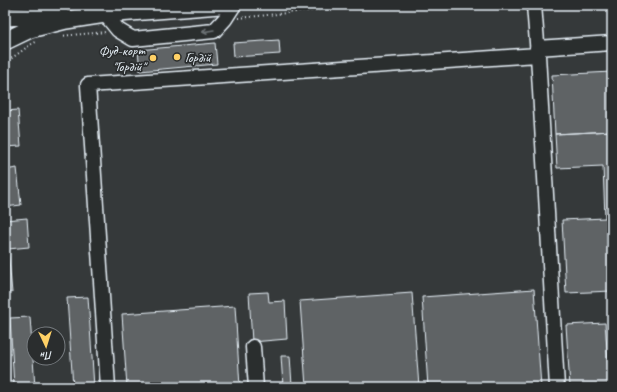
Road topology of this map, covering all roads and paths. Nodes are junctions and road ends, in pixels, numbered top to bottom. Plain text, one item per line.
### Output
1 (220, 5) edge
2 (234, 5) edge
3 (534, 5) edge
4 (114, 11) edge
5 (5, 17) edge
6 (5, 41) edge
7 (612, 43) edge
8 (538, 52) junction
9 (253, 347) dead end
10 (108, 387) edge
11 (256, 387) edge
12 (557, 387) edge

1 - 4 main road
2 -> 4 lane
3 - 8 lane
4 - 5 main road
4 - 6 main road
7 - 8 lane
8 - 10 lane
8 - 12 lane
9 - 11 lane

